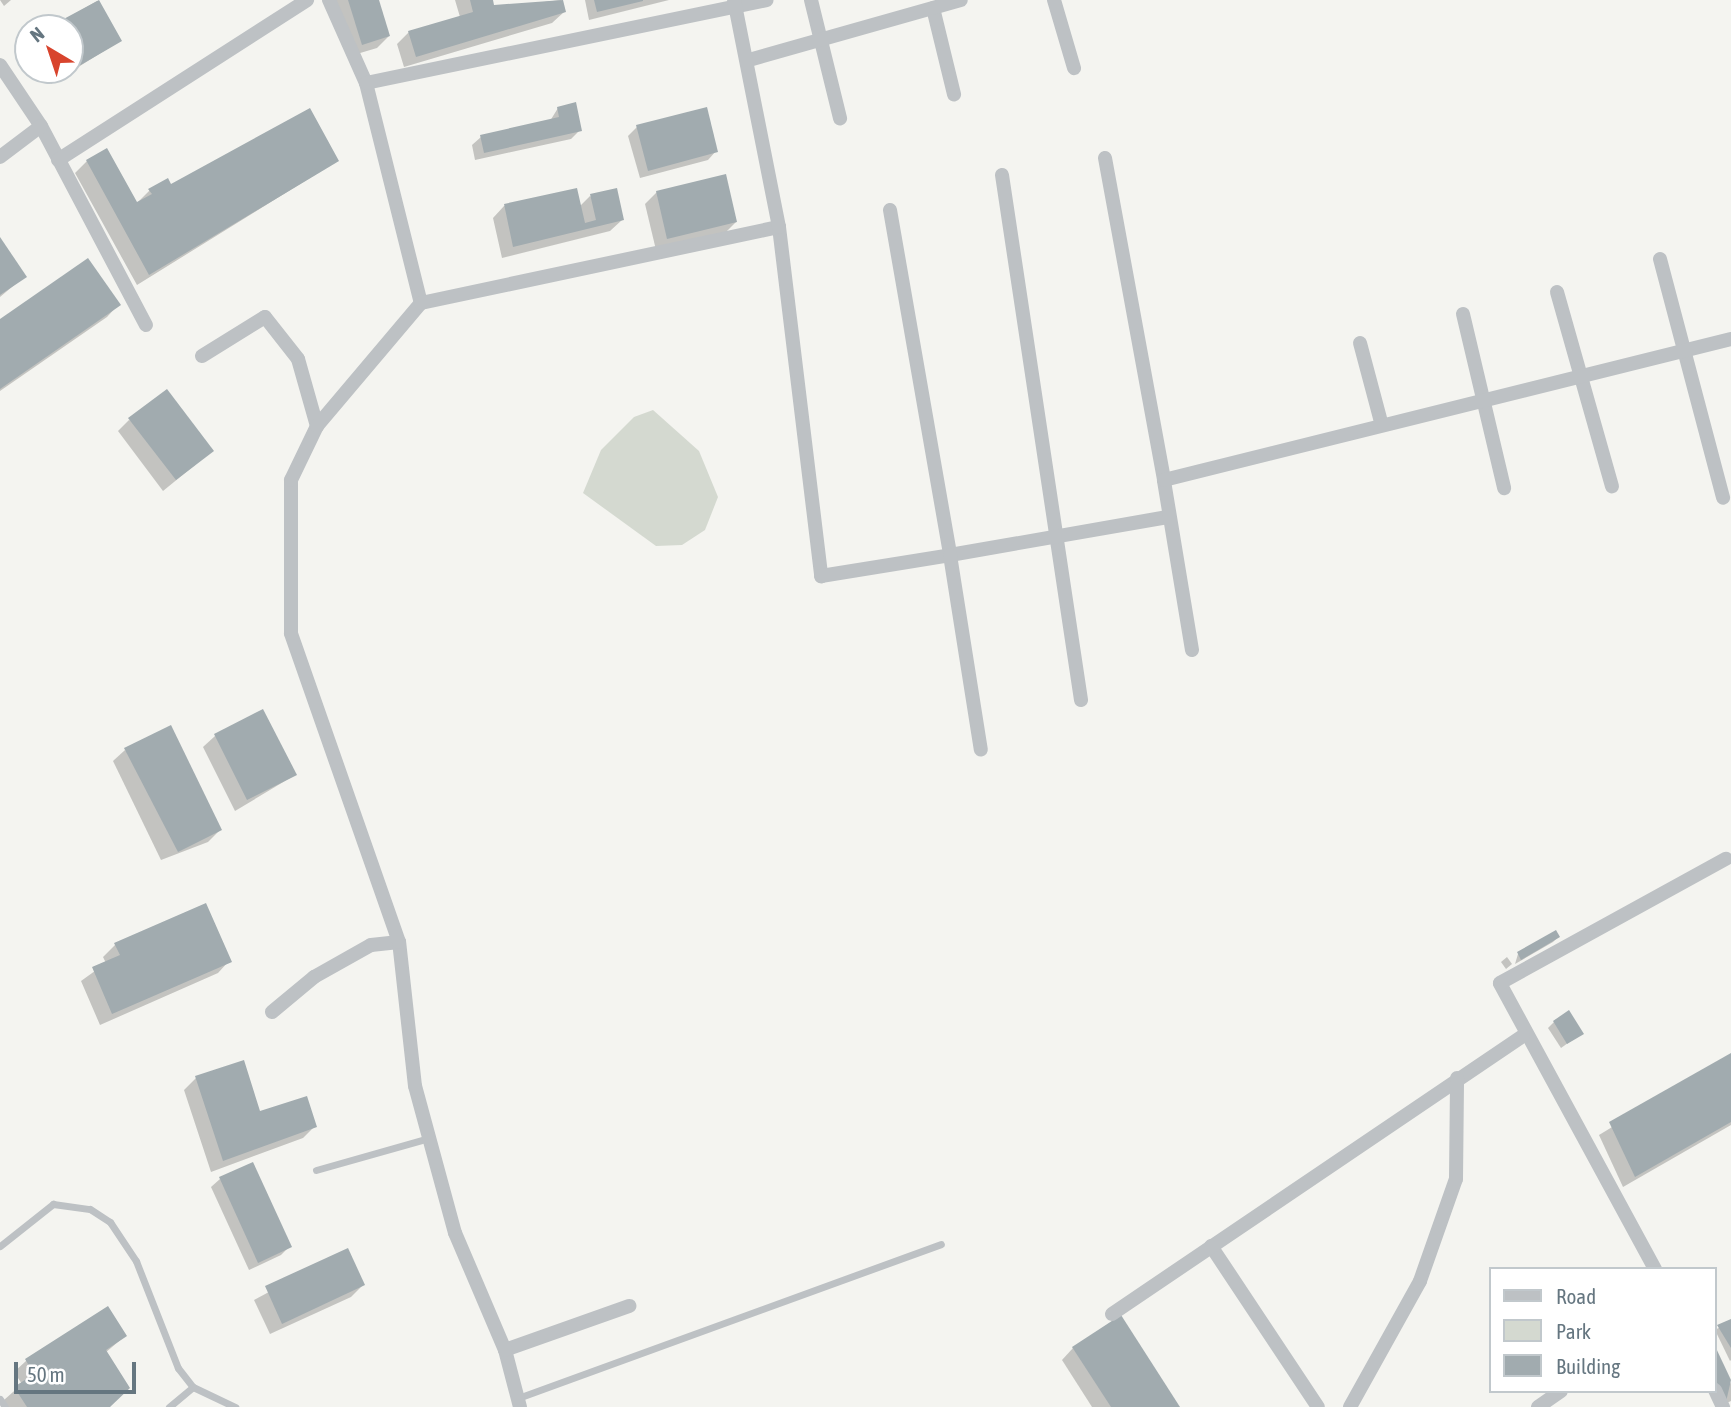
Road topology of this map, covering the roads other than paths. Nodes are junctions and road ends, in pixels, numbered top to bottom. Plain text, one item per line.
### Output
1 (307, 0) edge
2 (329, 0) edge
3 (766, 0) edge
4 (811, 0) edge
5 (961, 0) edge
6 (1055, 0) edge
7 (734, 2) edge
8 (933, 8) junction
9 (819, 40) junction
10 (749, 60) junction
11 (0, 65) edge
12 (1074, 68) dead end
13 (366, 83) junction
14 (954, 94) dead end
15 (840, 118) dead end
16 (41, 126) junction
17 (0, 157) edge
18 (1105, 158) dead end
19 (58, 160) junction
20 (1002, 175) dead end
21 (890, 210) dead end
22 (779, 227) junction
23 (1660, 259) dead end
24 (1557, 292) dead end
25 (421, 303) junction
26 (1463, 314) dead end
27 (146, 324) dead end
28 (1731, 339) edge
29 (1360, 343) dead end
30 (1683, 350) junction
31 (202, 356) dead end
32 (1581, 375) junction
33 (1482, 398) junction
34 (1381, 422) junction
35 (317, 426) junction
36 (1164, 480) junction
37 (1612, 486) dead end
38 (1504, 488) dead end
39 (1723, 498) dead end
40 (1168, 517) junction
41 (1058, 533) junction
42 (950, 555) junction
43 (1192, 650) dead end
44 (1081, 700) dead end
45 (981, 750) dead end
46 (1726, 859) dead end
47 (399, 942) junction
48 (272, 1012) dead end
49 (1523, 1036) junction
50 (1457, 1078) junction
51 (429, 1138) junction
52 (316, 1170) dead end
53 (940, 1244) dead end
54 (0, 1246) edge
55 (1211, 1246) junction
56 (1654, 1267) edge
57 (629, 1306) dead end
58 (1112, 1314) dead end
59 (505, 1349) junction
60 (193, 1387) junction
61 (1558, 1393) edge
62 (0, 1399) edge
63 (519, 1402) edge
64 (5, 1407) edge
65 (169, 1407) edge
66 (236, 1407) edge
67 (1318, 1407) edge
68 (1350, 1407) edge
69 (1538, 1407) edge

1 - 19 street
2 - 13 street
3 - 7 street
4 - 9 street
5 - 8 street
6 - 12 street
7 - 10 street
7 - 13 street
8 - 9 street
8 - 14 street
9 - 10 street
9 - 15 street
10 - 22 street
11 - 16 street
13 - 25 street
16 - 17 street
16 - 19 street
18 - 36 street
19 - 27 street
20 - 41 street
21 - 42 street
22 - 25 street
22 - 42 street
23 - 30 street
24 - 32 street
25 - 35 street
26 - 33 street
28 - 30 street
29 - 34 street
30 - 32 street
30 - 39 street
31 - 35 street
32 - 33 street
32 - 37 street
33 - 34 street
33 - 38 street
34 - 36 street
35 - 47 street
36 - 40 street
40 - 41 street
40 - 43 street
41 - 42 street
41 - 44 street
42 - 45 street
46 - 49 street
47 - 48 street
47 - 51 street
49 - 50 street
49 - 56 street
50 - 55 street
50 - 68 street
51 - 52 lane
51 - 59 street
53 - 63 lane
54 - 60 lane
55 - 58 street
55 - 67 street
57 - 59 street
59 - 63 street
60 - 65 lane
60 - 66 lane
61 - 69 street
62 - 64 lane

